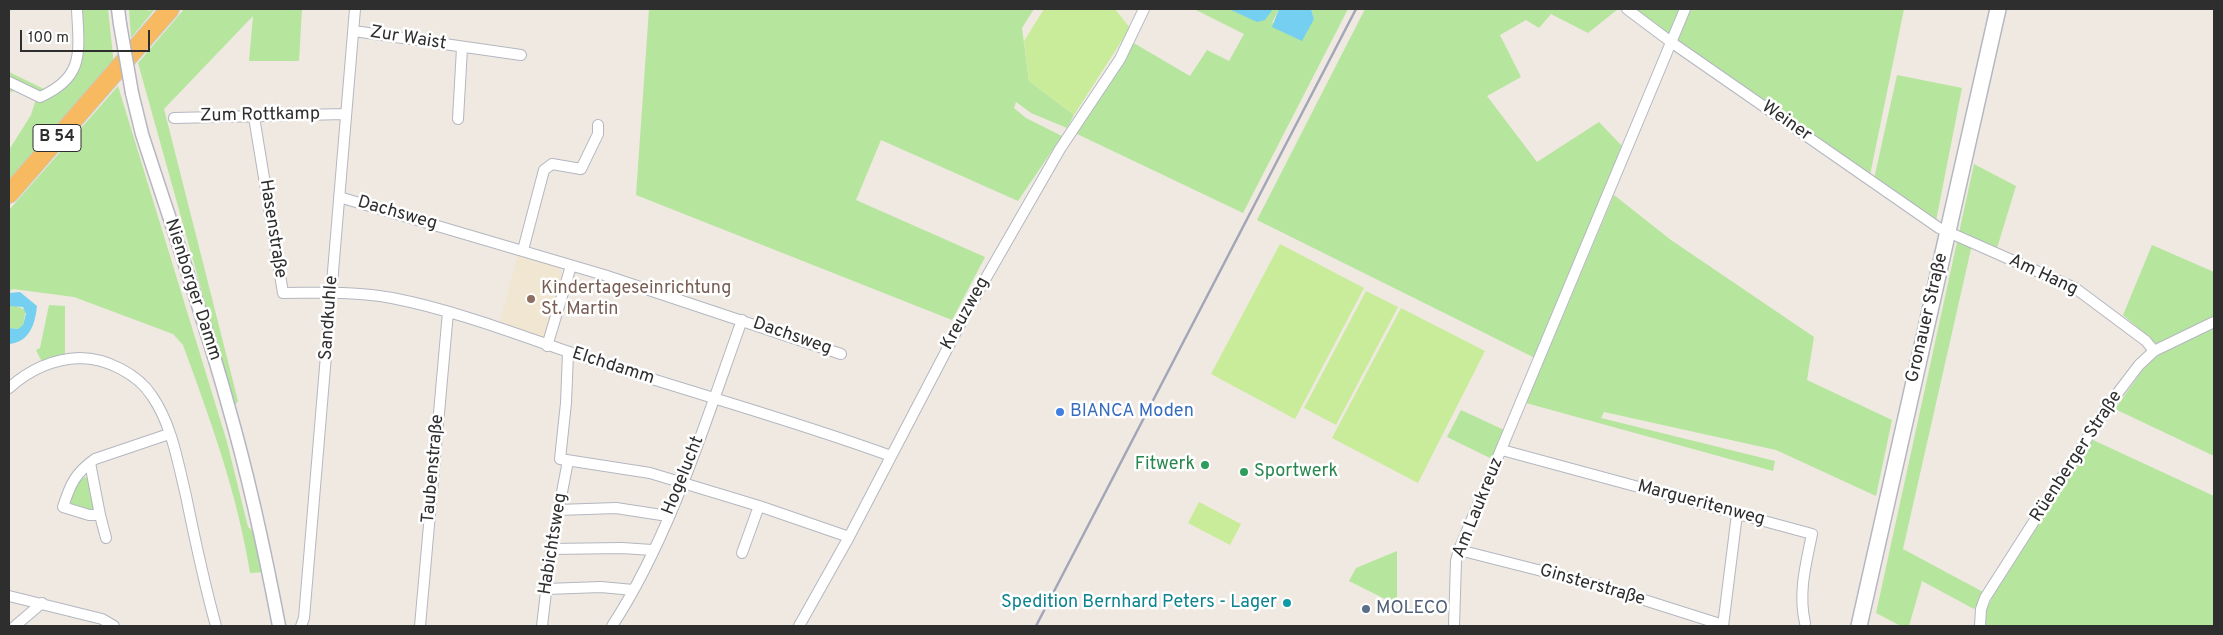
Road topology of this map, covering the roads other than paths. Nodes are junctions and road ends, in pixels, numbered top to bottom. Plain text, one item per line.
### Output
1 (77, 9) edge
2 (118, 9) edge
3 (170, 9) edge
4 (355, 9) edge
5 (1144, 9) edge
6 (1627, 9) edge
7 (1685, 9) edge
8 (1998, 9) edge
9 (354, 31) junction
10 (1671, 42) junction
11 (462, 48) junction
12 (521, 55) dead end
13 (9, 82) edge
14 (345, 114) junction
15 (254, 117) junction
16 (174, 118) dead end
17 (458, 119) dead end
18 (598, 125) dead end
19 (9, 194) edge
20 (339, 197) junction
21 (1947, 233) junction
22 (523, 250) junction
23 (571, 266) junction
24 (332, 292) junction
25 (448, 312) junction
26 (742, 320) junction
27 (2214, 322) edge
28 (548, 346) junction
29 (2154, 351) junction
30 (568, 352) junction
31 (841, 354) dead end
32 (9, 388) edge
33 (714, 399) junction
34 (170, 434) junction
35 (1502, 450) junction
36 (891, 456) junction
37 (568, 461) junction
38 (90, 463) junction
39 (683, 483) junction
40 (759, 506) junction
41 (558, 510) junction
42 (1737, 514) junction
43 (100, 515) junction
44 (668, 516) junction
45 (848, 537) junction
46 (106, 538) dead end
47 (551, 549) junction
48 (652, 550) junction
49 (1459, 550) junction
50 (742, 553) dead end
51 (269, 570) junction
52 (546, 589) junction
53 (633, 590) junction
54 (9, 596) edge
55 (42, 603) junction
56 (1805, 622) dead end
57 (803, 625) edge
58 (15, 626) edge
59 (114, 626) edge
60 (216, 626) edge
61 (270, 626) edge
62 (279, 626) edge
63 (301, 626) edge
64 (420, 626) edge
65 (542, 626) edge
66 (612, 626) edge
67 (1454, 626) edge
68 (1723, 626) edge
69 (1859, 626) edge
70 (1980, 626) edge

1 - 13 street
2 - 51 street, Nienborger Damm, bridge
3 - 19 highway, B 54
4 - 9 street, Sandkuhle
5 - 36 street, Kreuzweg
6 - 10 street, Weiner
7 - 10 street, Am Laukreuz
8 - 21 main road, Gronauer Straße
9 - 11 street, Zur Waist
9 - 14 street, Sandkuhle
10 - 21 street, Weiner
10 - 35 street, Am Laukreuz
11 - 12 street, Zur Waist
11 - 17 street, Zur Waist
14 - 15 street, Zum Rottkamp
14 - 20 street, Sandkuhle
15 - 16 street, Zum Rottkamp
15 - 24 street, Hasenstraße
18 - 22 street
20 - 22 street, Dachsweg
20 - 24 street, Sandkuhle
21 - 29 street, Am Hang
21 - 69 main road, Gronauer Straße
22 - 23 street, Dachsweg
23 - 26 street, Dachsweg
23 - 28 street
24 - 25 street, Elchdamm
24 - 63 street, Sandkuhle
25 - 28 street, Elchdamm
25 - 64 street, Taubenstraße
26 - 31 street, Dachsweg
26 - 33 street, Hogelucht
27 - 29 street, Rüenberger Straße
28 - 30 street, Elchdamm
29 - 70 street, Rüenberger Straße
30 - 33 street, Elchdamm
30 - 37 street
32 - 34 street
33 - 36 street, Elchdamm
33 - 39 street, Hogelucht
34 - 38 street
34 - 60 street
35 - 42 street, Margueritenweg
35 - 49 street, Am Laukreuz
36 - 45 street, Kreuzweg
37 - 39 street
37 - 41 street, Habichtsweg
38 - 43 street
38 - 43 street
39 - 40 street
39 - 44 street, Hogelucht
40 - 45 street
40 - 50 street
41 - 44 street
41 - 47 street, Habichtsweg
42 - 56 street, Margueritenweg
42 - 68 street
43 - 46 street
44 - 48 street, Hogelucht
45 - 57 street, Kreuzweg
47 - 48 street
47 - 52 street, Habichtsweg
48 - 53 street, Hogelucht
49 - 67 street, Am Laukreuz
49 - 68 street, Ginsterstraße
51 - 61 street, Nienborger Damm
51 - 62 street, Nienborger Damm
52 - 53 street
52 - 65 street, Habichtsweg
53 - 66 street, Hogelucht
54 - 55 street
55 - 58 street
55 - 59 street

